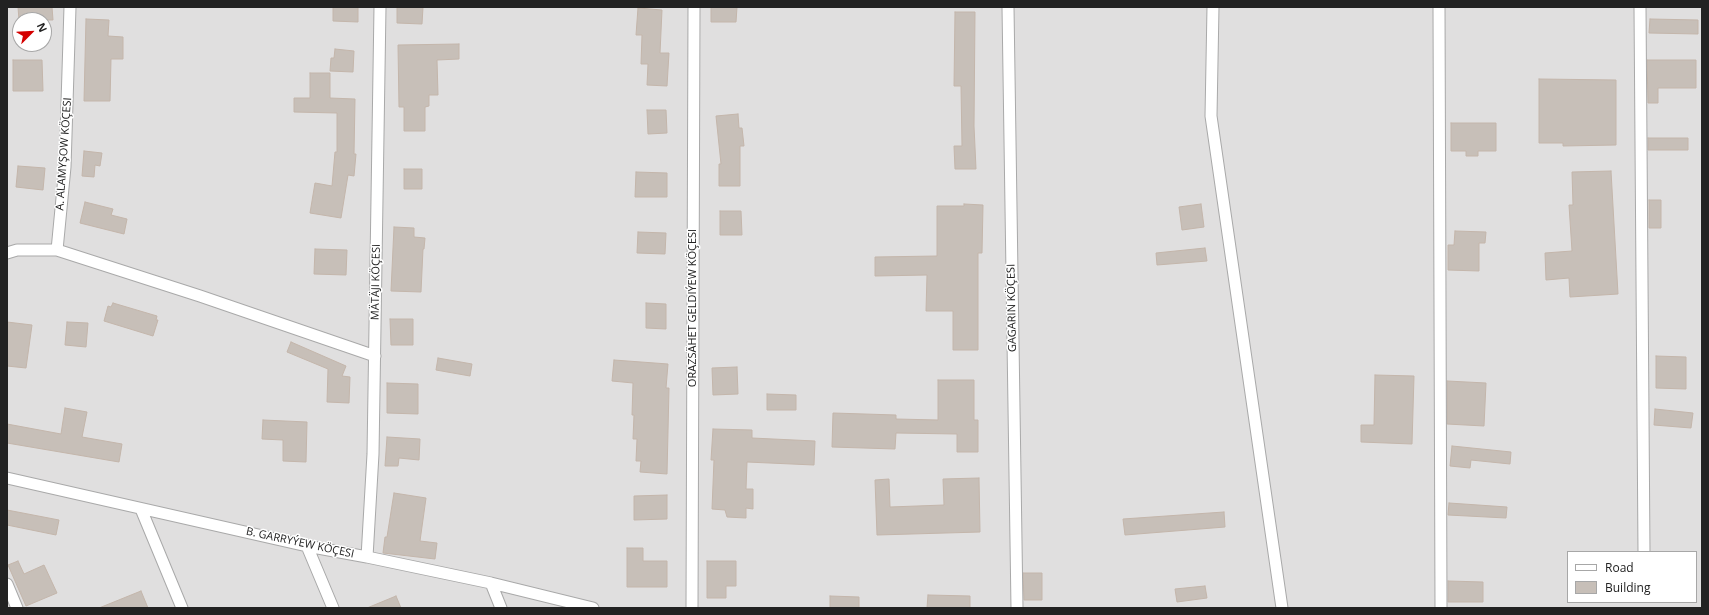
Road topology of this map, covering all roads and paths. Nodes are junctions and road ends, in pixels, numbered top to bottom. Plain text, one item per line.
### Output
1 (70, 7) edge
2 (380, 7) edge
3 (694, 7) edge
4 (1008, 7) edge
5 (1213, 7) edge
6 (1439, 7) edge
7 (1640, 7) edge
8 (57, 250) junction
9 (7, 253) edge
10 (375, 356) junction
11 (7, 478) edge
12 (141, 509) junction
13 (307, 546) junction
14 (1644, 551) edge
15 (367, 557) junction
16 (491, 583) junction
17 (7, 584) edge
18 (17, 608) edge
19 (182, 608) edge
20 (333, 608) edge
21 (501, 608) edge
22 (593, 608) edge
23 (692, 608) edge
24 (1017, 608) edge
25 (1282, 608) edge
26 (1442, 608) edge

1 - 8 street, A. ALAMYŞOW KÖÇESI
2 - 10 street, MÄTÄJI KÖÇESI
3 - 23 street, ORAZSÄHET GELDIÝEW KÖÇESI
4 - 24 street, GAGARIN KÖÇESI
5 - 25 street
6 - 26 street
7 - 14 street
8 - 9 street
8 - 10 street
10 - 15 street, MÄTÄJI KÖÇESI
11 - 12 street, B. GARRYÝEW KÖÇESI
12 - 13 street, B. GARRYÝEW KÖÇESI
12 - 19 street
13 - 15 street, B. GARRYÝEW KÖÇESI
13 - 20 street
15 - 16 street, B. GARRYÝEW KÖÇESI
16 - 21 street
16 - 22 street, B. GARRYÝEW KÖÇESI
17 - 18 street

